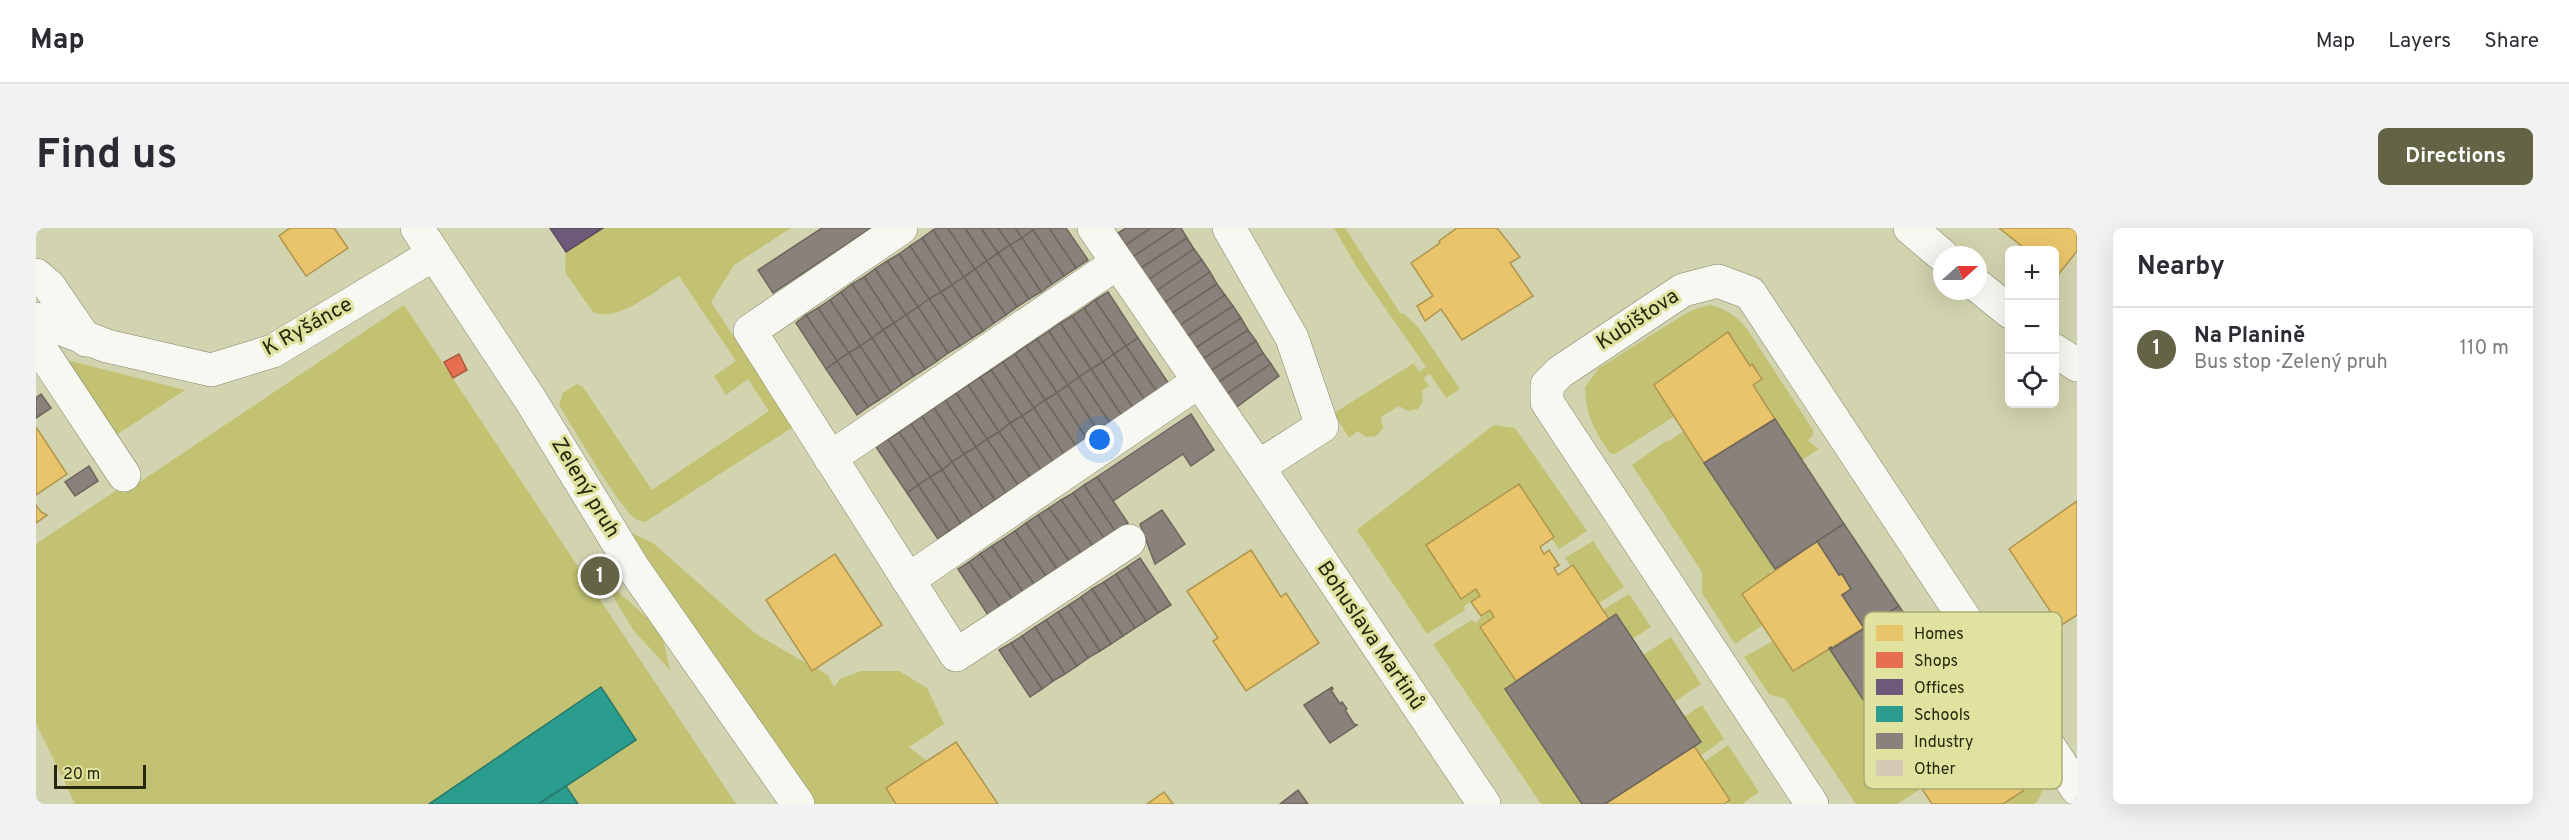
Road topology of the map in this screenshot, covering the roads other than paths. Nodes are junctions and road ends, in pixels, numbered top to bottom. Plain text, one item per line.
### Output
1 (901, 228) edge
2 (1094, 228) edge
3 (1229, 228) edge
4 (1910, 228) edge
5 (426, 241) edge
6 (1933, 247) edge
7 (1117, 263) junction
8 (36, 275) edge
9 (1987, 293) edge
10 (2005, 308) edge
11 (36, 319) edge
12 (86, 340) junction
13 (36, 342) edge
14 (2059, 353) edge
15 (2077, 365) edge
16 (1198, 382) junction
17 (830, 458) junction
18 (1258, 467) junction
19 (124, 475) dead end
20 (1129, 541) dead end
21 (908, 580) junction
22 (1960, 612) edge
23 (2062, 766) edge
24 (2077, 789) edge
25 (798, 804) edge
26 (1484, 804) edge
27 (1812, 804) edge

1 - 17 street
2 - 7 street, Bohuslava Martinů
3 - 18 street
4 - 6 street
5 - 12 street, K Ryšánce
5 - 25 street, Zelený pruh
7 - 16 street, Bohuslava Martinů
7 - 17 street
8 - 12 street
9 - 10 street
11 - 12 street, K Ryšánce
13 - 19 street
14 - 15 street
16 - 18 street, Bohuslava Martinů
16 - 21 street
17 - 21 street
18 - 26 street, Bohuslava Martinů
20 - 21 street
22 - 27 street, Kubištova
23 - 24 street, Kubištova

